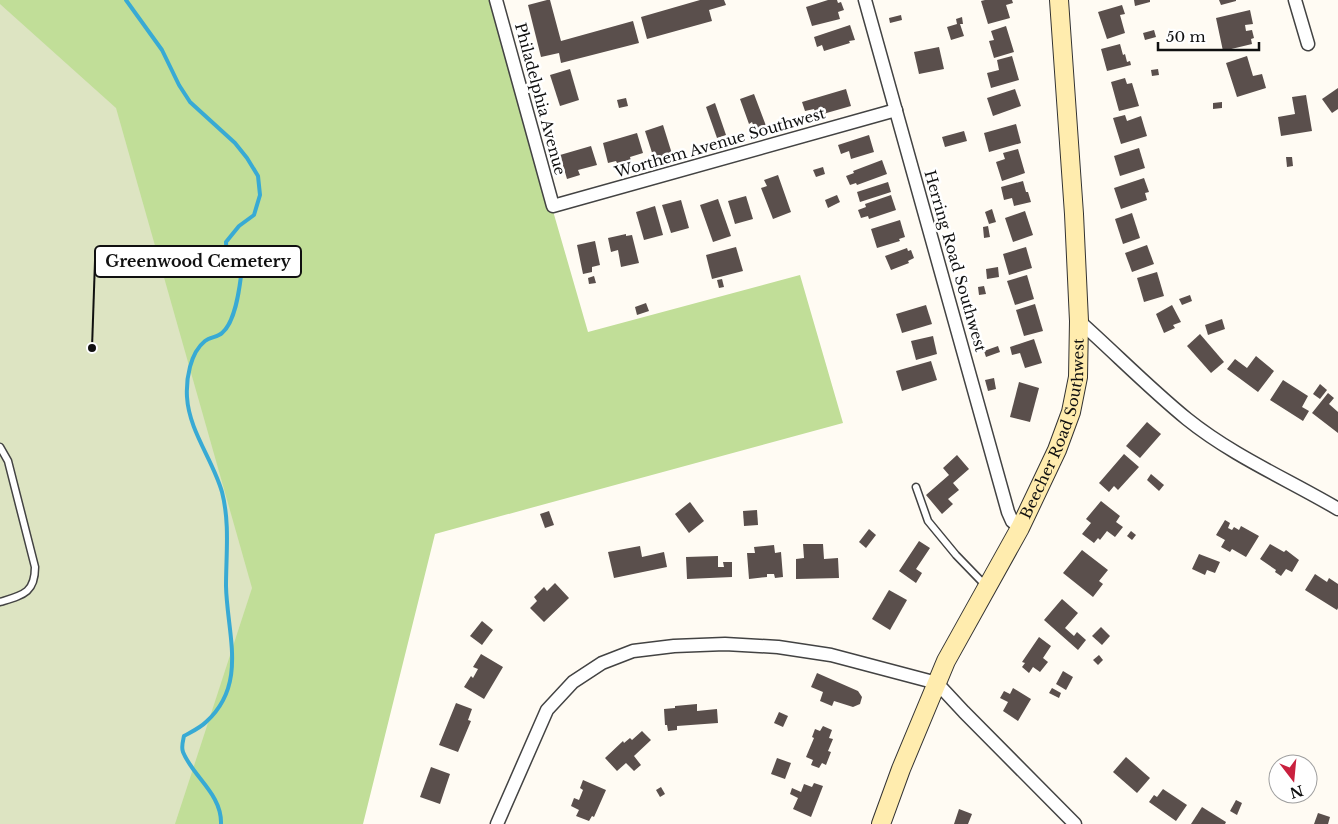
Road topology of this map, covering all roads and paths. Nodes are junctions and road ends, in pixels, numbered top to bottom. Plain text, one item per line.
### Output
1 (496, 0) edge
2 (865, 0) edge
3 (1059, 0) edge
4 (1295, 0) edge
5 (1308, 44) dead end
6 (896, 110) junction
7 (553, 206) joint
8 (1079, 321) junction
9 (0, 447) edge
10 (916, 487) dead end
11 (1338, 509) edge
12 (1020, 528) junction
13 (987, 587) junction
14 (0, 602) edge
15 (937, 683) junction
16 (497, 824) edge
17 (882, 824) edge
18 (1075, 824) edge

1 - 7 street, Philadelphia Avenue
2 - 6 street, Herring Road Southwest
3 - 8 street, Beecher Road Southwest
4 - 5 street
6 - 7 street, Worthem Avenue Southwest
6 - 12 street, Herring Road Southwest
8 - 11 street
8 - 12 street, Beecher Road Southwest
9 - 14 lane
10 - 13 lane
12 - 13 street, Beecher Road Southwest
13 - 15 street, Beecher Road Southwest
15 - 16 street
15 - 17 street, Beecher Road Southwest
15 - 18 street

